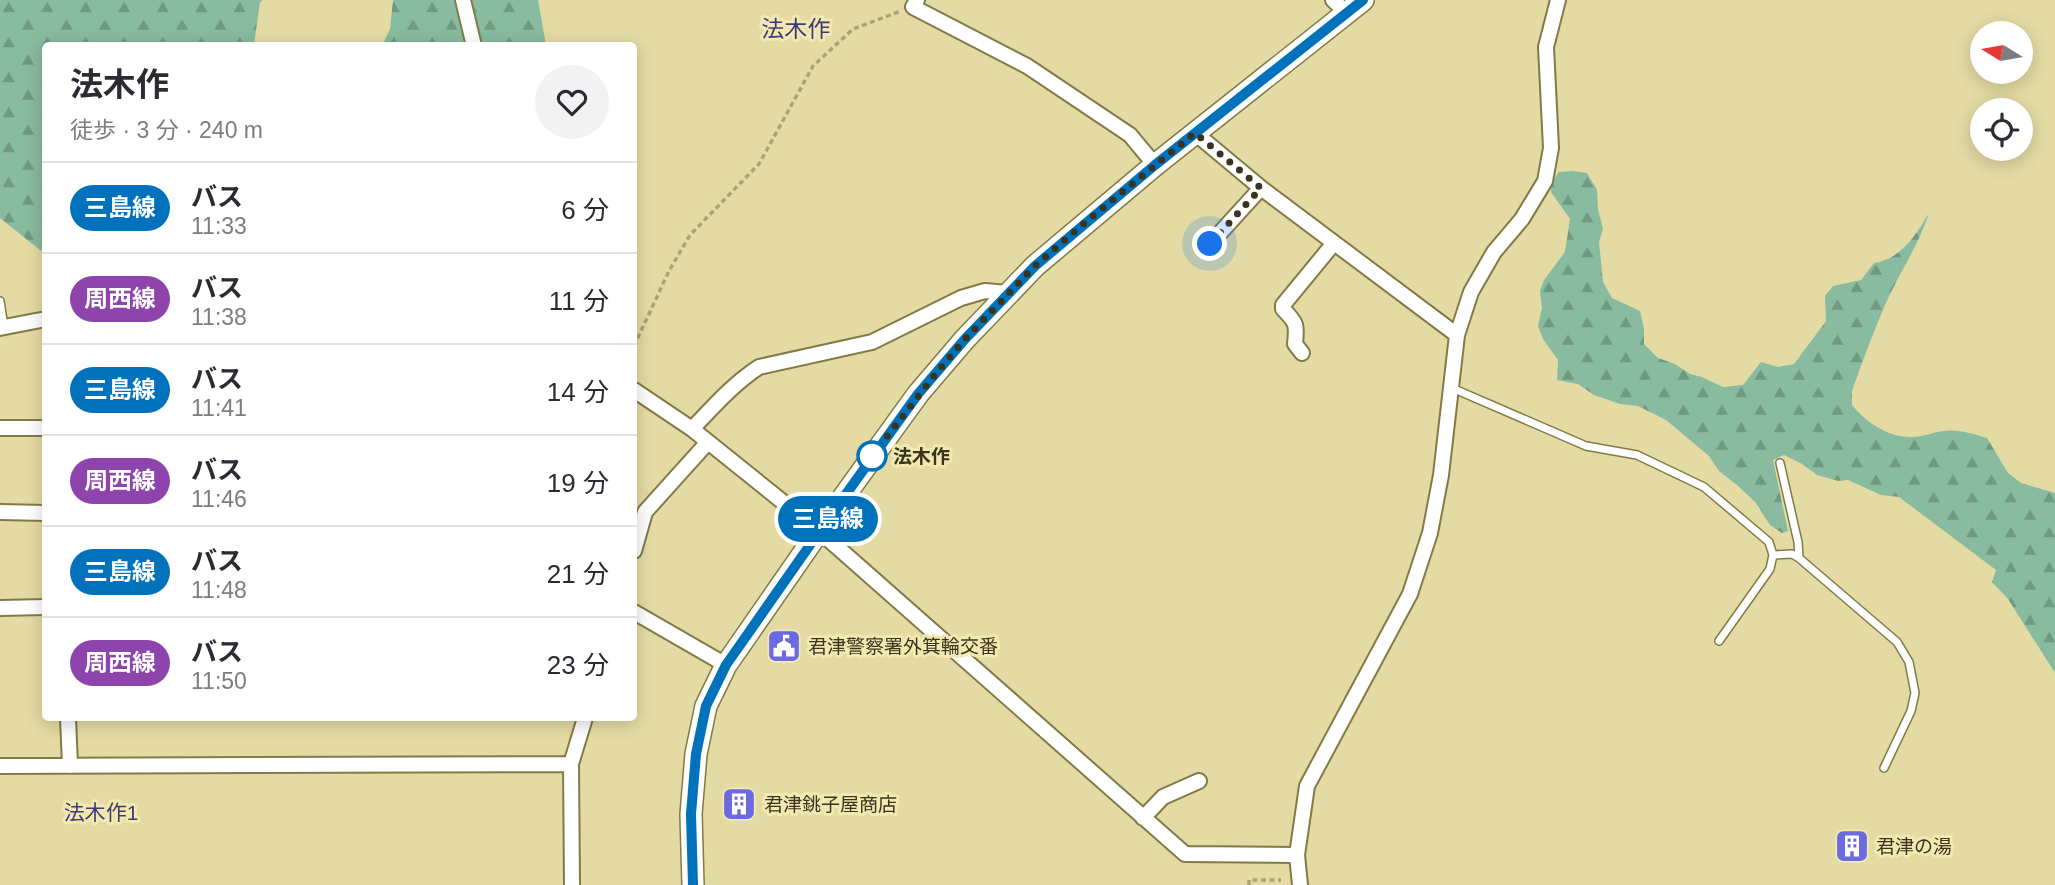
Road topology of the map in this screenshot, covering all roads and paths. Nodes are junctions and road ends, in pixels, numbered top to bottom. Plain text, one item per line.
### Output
1 (463, 0) edge
2 (1558, 0) edge
3 (915, 3) edge
4 (1348, 4) edge
5 (473, 42) edge
6 (1195, 133) junction
7 (1155, 165) junction
8 (1261, 188) junction
9 (1334, 243) junction
10 (1210, 244) dead end
11 (1008, 293) junction
12 (0, 301) edge
13 (42, 320) edge
14 (2, 327) edge
15 (1457, 335) junction
16 (637, 340) edge
17 (1302, 353) dead end
18 (1451, 388) junction
19 (637, 392) edge
20 (0, 428) edge
21 (42, 428) edge
22 (692, 429) junction
23 (708, 442) junction
24 (1780, 463) dead end
25 (639, 508) edge
26 (0, 513) edge
27 (42, 513) edge
28 (819, 531) junction
29 (1773, 555) junction
30 (1799, 558) junction
31 (42, 607) edge
32 (0, 608) edge
33 (637, 614) edge
34 (1718, 641) dead end
35 (726, 665) junction
36 (68, 721) edge
37 (584, 721) edge
38 (571, 764) junction
39 (0, 766) edge
40 (70, 766) junction
41 (1884, 768) dead end
42 (1199, 781) dead end
43 (1143, 818) junction
44 (1297, 855) junction
45 (1281, 880) dead end
46 (1249, 883) edge
47 (572, 885) edge
48 (694, 885) edge
49 (1300, 885) edge

1 - 5 street
2 - 15 street
3 - 7 street
3 - 16 path
4 - 6 main road
6 - 7 main road
6 - 8 street
7 - 11 main road
8 - 9 street
8 - 10 street
9 - 15 street
9 - 17 street
11 - 22 street
11 - 28 main road
12 - 14 lane
13 - 14 street
15 - 18 street
18 - 29 lane
18 - 44 street
19 - 22 street
20 - 21 street
22 - 23 street
23 - 25 street
23 - 28 street
24 - 30 lane
26 - 27 street
28 - 35 main road
28 - 43 street
29 - 30 lane
29 - 34 lane
30 - 41 lane
31 - 32 street
33 - 35 street
35 - 48 main road
36 - 40 street
37 - 38 street
38 - 40 street
38 - 47 street
39 - 40 street
42 - 43 street
43 - 44 street
44 - 49 street
45 - 46 path

